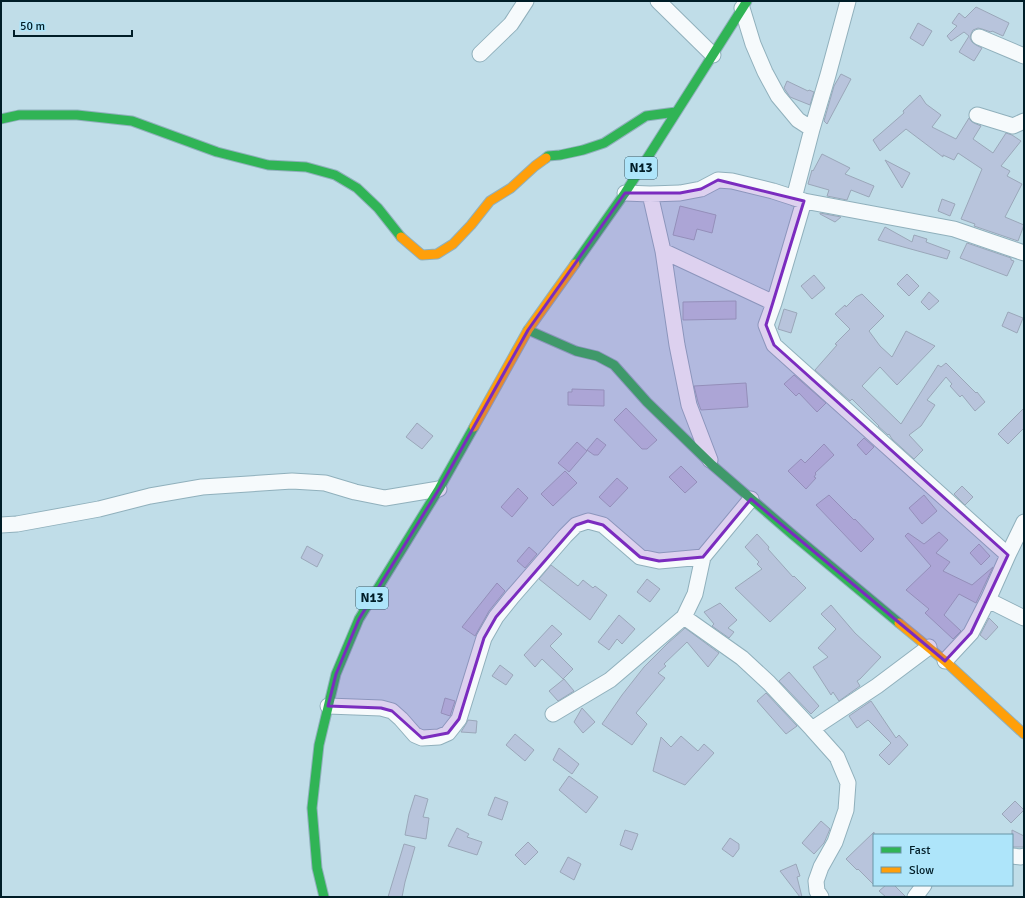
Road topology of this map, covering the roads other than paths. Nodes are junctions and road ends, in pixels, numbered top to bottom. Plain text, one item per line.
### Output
1 (526, 1) edge
2 (658, 1) edge
3 (848, 1) edge
4 (745, 5) edge
5 (978, 36) dead end
6 (480, 54) dead end
7 (712, 54) junction
8 (1024, 56) edge
9 (676, 112) junction
10 (977, 115) dead end
11 (1, 119) edge
12 (1024, 121) edge
13 (812, 129) junction
14 (625, 193) junction
15 (650, 194) junction
16 (799, 200) junction
17 (663, 252) junction
18 (1024, 253) edge
19 (774, 303) junction
20 (528, 330) junction
21 (712, 465) junction
22 (439, 488) junction
23 (751, 499) junction
24 (1024, 522) edge
25 (1, 525) edge
26 (1008, 555) junction
27 (703, 557) junction
28 (988, 600) junction
29 (684, 617) junction
30 (1024, 618) edge
31 (929, 647) junction
32 (945, 661) junction
33 (328, 706) junction
34 (553, 714) dead end
35 (812, 729) junction
36 (1024, 734) edge
37 (1013, 856) edge
38 (1024, 856) edge
39 (923, 886) edge
40 (324, 897) edge
41 (821, 897) edge
42 (915, 897) edge

1 - 6 street
2 - 7 street
3 - 13 street
4 - 7 street, N13
4 - 13 street
5 - 8 street
7 - 9 street, N13
9 - 11 street
9 - 14 street, N13
10 - 12 street
13 - 16 street
14 - 15 street
14 - 20 street, N13
15 - 16 street
15 - 17 street
16 - 18 street
16 - 19 street
17 - 19 street
17 - 21 street
19 - 26 street
20 - 21 street
20 - 22 street, N13
21 - 23 street
22 - 25 street
22 - 33 street, N13
23 - 27 street
23 - 31 street
24 - 26 street
26 - 28 street
27 - 29 street
27 - 33 street
28 - 30 street
28 - 32 street
29 - 34 street
29 - 35 street
31 - 32 street
31 - 35 street
32 - 36 street
33 - 40 street, N13
35 - 41 street
37 - 38 street
39 - 42 street

